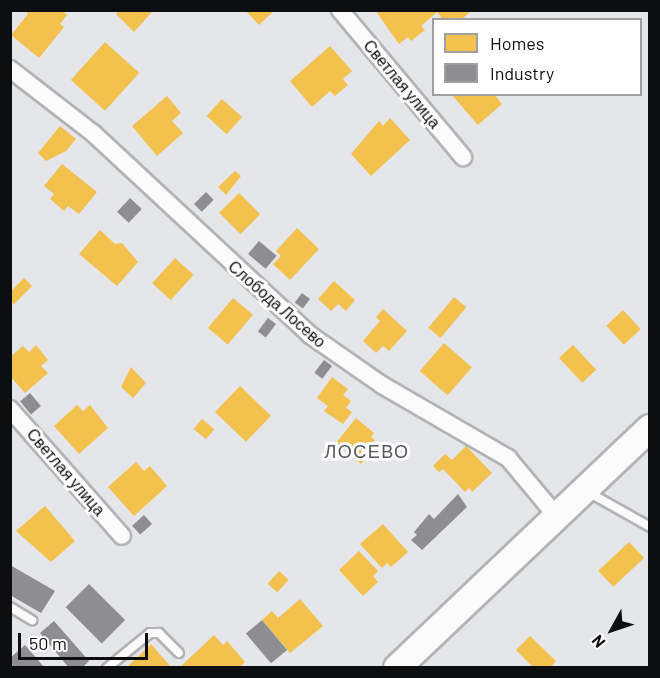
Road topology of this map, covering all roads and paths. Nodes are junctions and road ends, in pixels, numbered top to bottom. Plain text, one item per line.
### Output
1 (340, 10) edge
2 (10, 69) edge
3 (463, 157) dead end
4 (10, 409) edge
5 (650, 428) edge
6 (585, 490) junction
7 (558, 518) junction
8 (650, 527) edge
9 (122, 536) dead end
10 (10, 607) edge
11 (32, 620) dead end
12 (179, 653) dead end
13 (107, 668) edge
14 (397, 668) edge

1 - 3 street, Светлая улица
2 - 7 street, Слобода Лосево
4 - 9 street, Светлая улица
5 - 6 main road
6 - 7 main road
6 - 8 lane
7 - 14 main road
10 - 11 lane
12 - 13 lane

